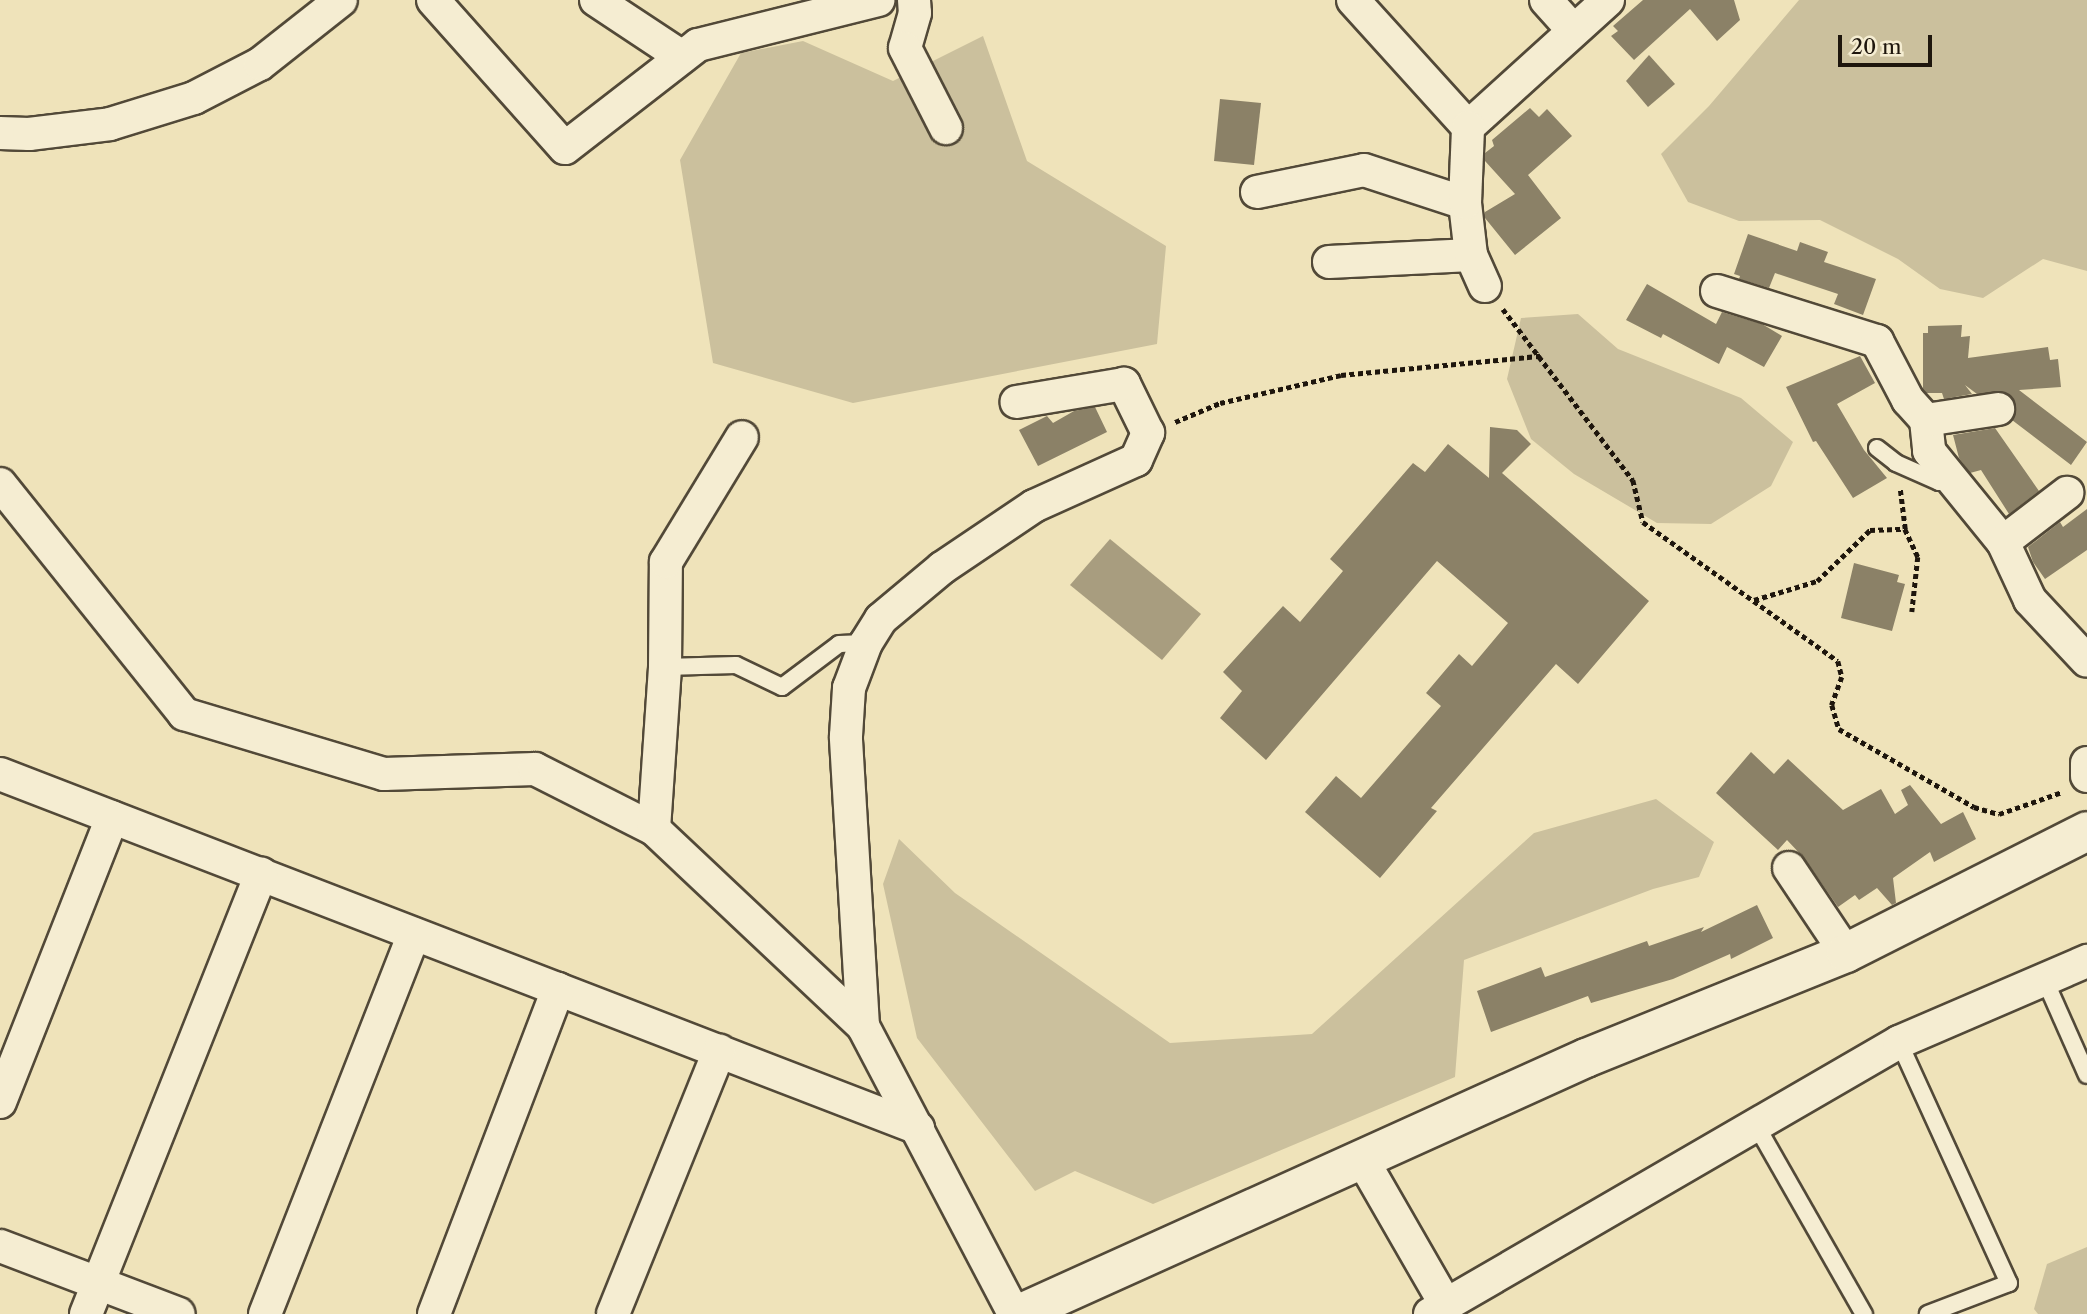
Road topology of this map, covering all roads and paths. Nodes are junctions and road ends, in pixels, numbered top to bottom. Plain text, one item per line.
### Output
1 (341, 0) edge
2 (433, 0) edge
3 (596, 0) edge
4 (878, 0) edge
5 (914, 0) edge
6 (1353, 0) edge
7 (1546, 0) edge
8 (1608, 0) edge
9 (1573, 30) junction
10 (682, 57) junction
11 (1468, 127) junction
12 (946, 128) dead end
13 (0, 133) edge
14 (1257, 192) dead end
15 (1465, 203) junction
16 (1471, 256) junction
17 (1329, 262) dead end
18 (1485, 286) joint
19 (1717, 291) dead end
20 (1540, 356) junction
21 (1017, 402) dead end
22 (1998, 409) dead end
23 (1926, 420) junction
24 (1148, 433) junction
25 (742, 437) dead end
26 (1877, 447) dead end
27 (1896, 463) junction
28 (1950, 476) junction
29 (0, 485) edge
30 (2067, 493) dead end
31 (1905, 529) junction
32 (2003, 542) junction
33 (1753, 600) junction
34 (1912, 612) dead end
35 (866, 643) junction
36 (2087, 661) edge
37 (665, 667) junction
38 (0, 774) edge
39 (2083, 776) edge
40 (112, 817) junction
41 (654, 829) junction
42 (2087, 831) edge
43 (1789, 869) dead end
44 (261, 874) junction
45 (414, 934) junction
46 (1846, 954) junction
47 (2087, 961) edge
48 (2044, 978) junction
49 (558, 989) junction
50 (863, 1026) junction
51 (1899, 1042) junction
52 (719, 1051) junction
53 (2087, 1075) edge
54 (0, 1102) edge
55 (1756, 1125) junction
56 (918, 1128) junction
57 (1362, 1159) junction
58 (0, 1246) edge
59 (99, 1283) junction
60 (1442, 1311) edge
61 (86, 1314) edge
62 (179, 1314) edge
63 (265, 1314) edge
64 (434, 1314) edge
65 (613, 1314) edge
66 (1016, 1314) edge
67 (1864, 1314) edge
68 (1928, 1314) edge

1 - 13 street
2 - 10 street
3 - 10 street
4 - 10 street
5 - 12 street
6 - 11 street
7 - 9 street
8 - 9 street
9 - 11 street
11 - 15 street
14 - 15 street
15 - 16 street
16 - 17 street
16 - 18 street
18 - 20 path
19 - 23 street
20 - 24 path
20 - 33 path
21 - 24 street
22 - 23 street
23 - 28 street
24 - 35 street
25 - 37 street
26 - 27 lane
27 - 28 lane
27 - 31 path
28 - 32 street
29 - 41 street
30 - 32 street
31 - 33 path
31 - 34 path
32 - 36 street
33 - 39 path
35 - 37 lane
35 - 50 street
37 - 41 street
38 - 40 street
40 - 44 street
40 - 54 street
41 - 50 street
42 - 46 street
43 - 46 street
44 - 45 street
44 - 59 street
45 - 49 street
45 - 63 street
46 - 57 street
47 - 48 street
48 - 51 street
48 - 53 lane
49 - 52 street
49 - 64 street
50 - 56 street
51 - 55 street
51 - 68 lane
52 - 56 street
52 - 65 street
55 - 60 street
55 - 67 lane
56 - 66 street
57 - 60 street
57 - 66 street
58 - 59 street
59 - 61 street
59 - 62 street

